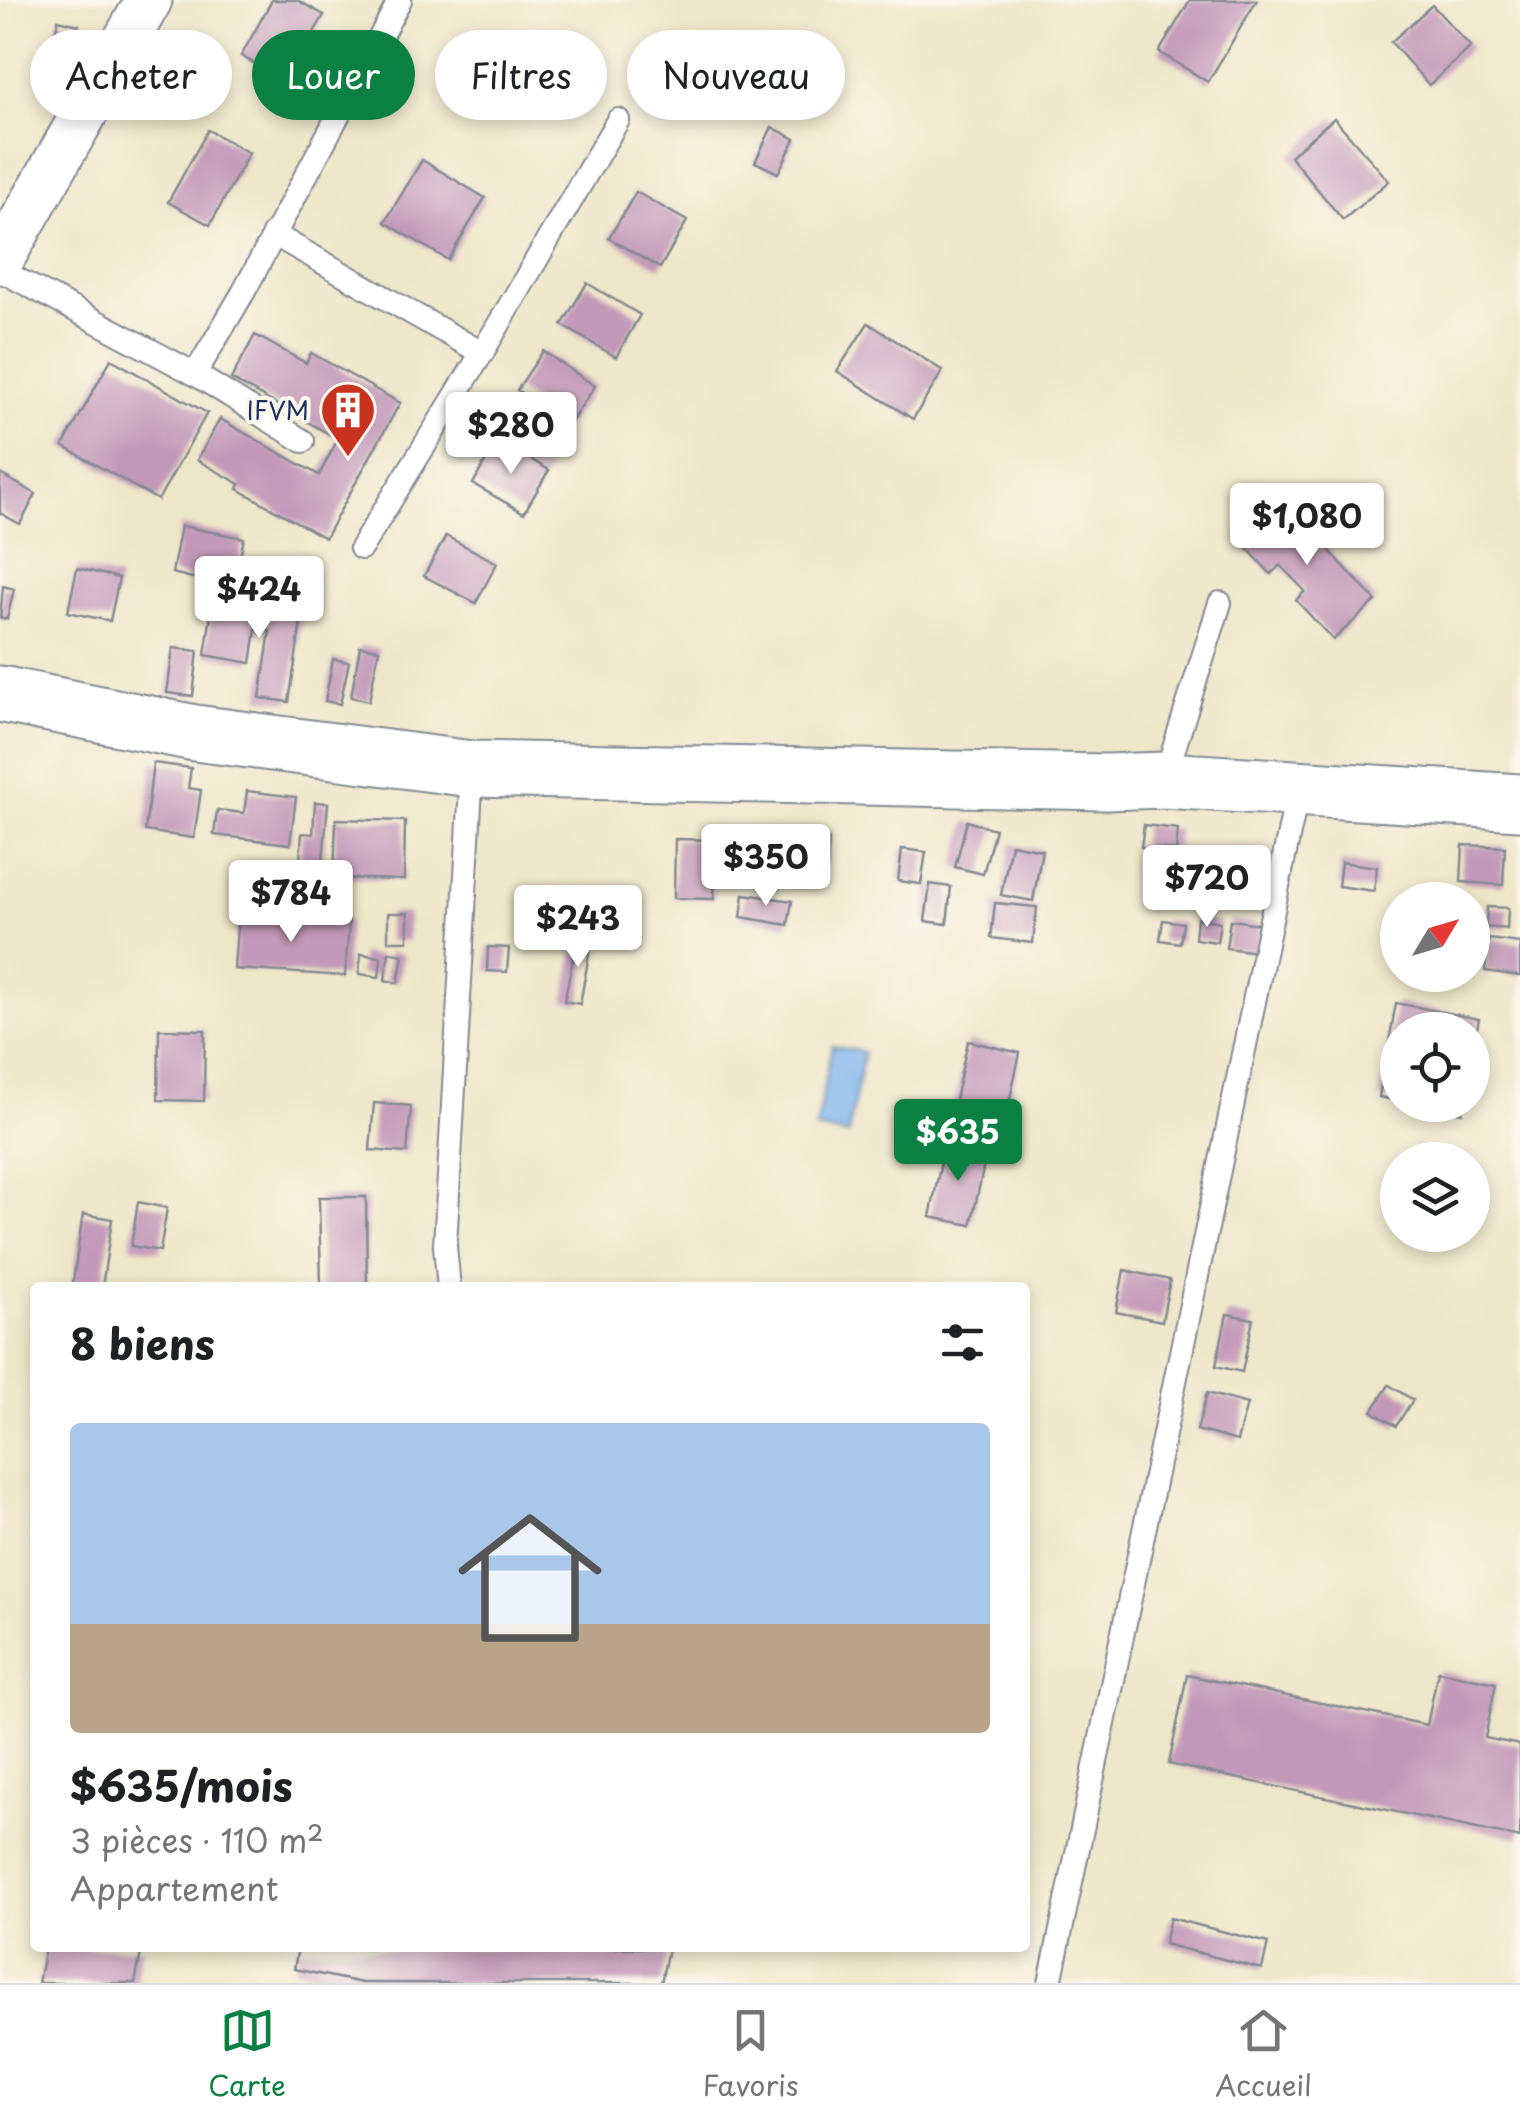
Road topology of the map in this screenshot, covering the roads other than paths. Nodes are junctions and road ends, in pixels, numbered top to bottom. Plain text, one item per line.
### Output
1 (149, 0) edge
2 (400, 0) edge
3 (618, 120) dead end
4 (273, 234) junction
5 (0, 262) edge
6 (0, 270) edge
7 (482, 353) junction
8 (195, 374) junction
9 (303, 441) dead end
10 (361, 548) dead end
11 (1220, 603) dead end
12 (0, 694) edge
13 (472, 769) junction
14 (1164, 780) junction
15 (1298, 790) junction
16 (1520, 802) edge
17 (448, 1282) edge
18 (1050, 1983) edge

1 - 5 street
2 - 4 lane
3 - 7 lane
4 - 7 lane
4 - 8 lane
6 - 8 lane
7 - 10 lane
8 - 9 lane
11 - 14 lane
12 - 13 street
13 - 14 street
13 - 17 lane
14 - 15 street
15 - 16 street
15 - 18 lane

